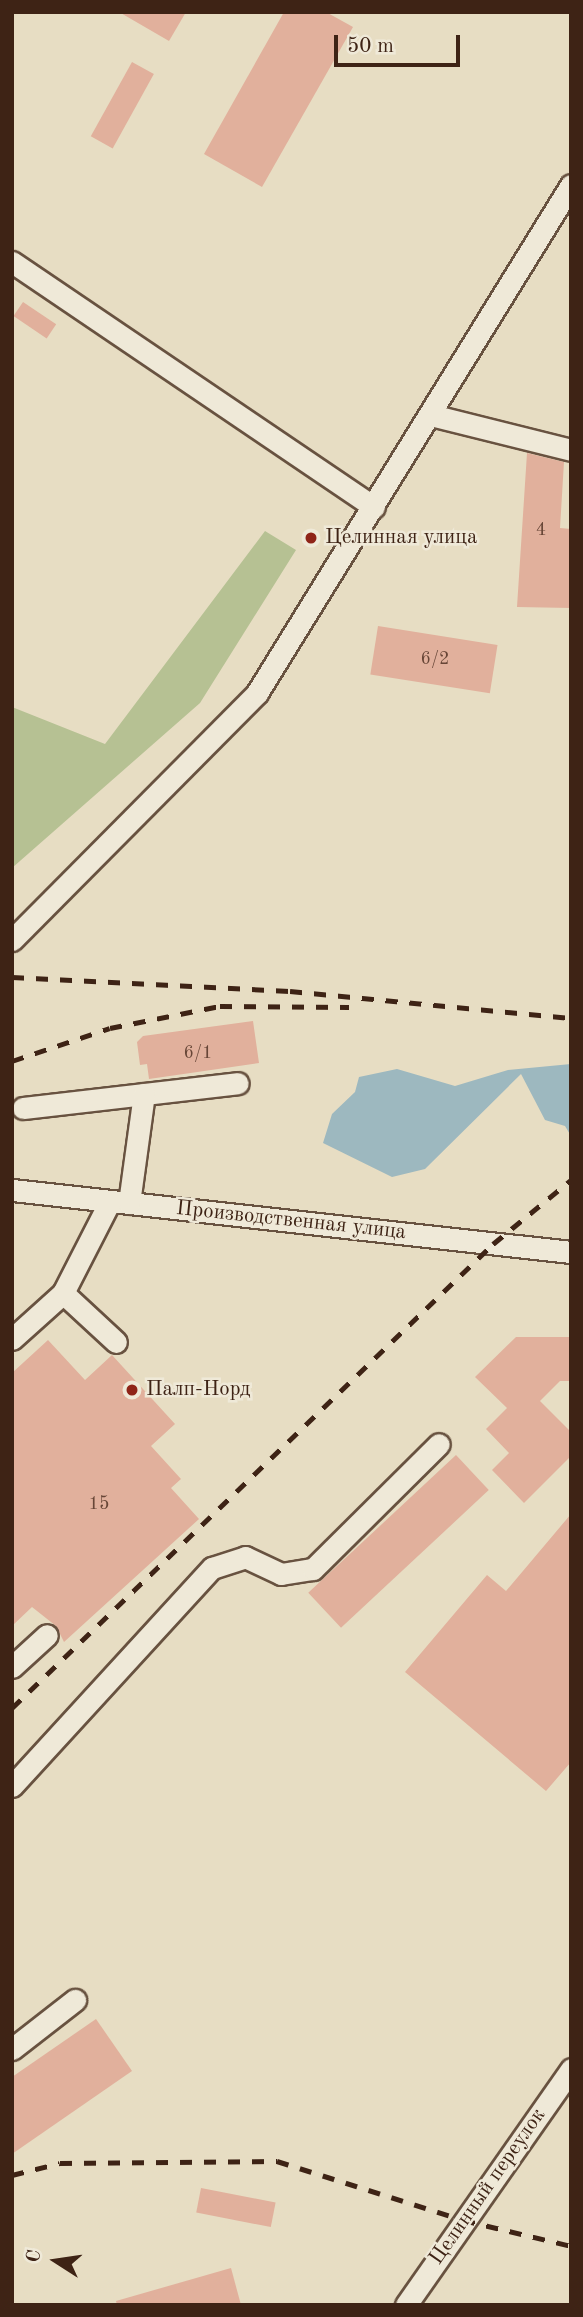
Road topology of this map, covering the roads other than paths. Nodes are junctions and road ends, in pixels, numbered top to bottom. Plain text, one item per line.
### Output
1 (571, 186) edge
2 (12, 262) edge
3 (431, 415) junction
4 (571, 450) edge
5 (374, 507) junction
6 (12, 940) edge
7 (238, 1083) dead end
8 (144, 1094) junction
9 (23, 1108) dead end
10 (12, 1190) edge
11 (119, 1202) junction
12 (571, 1252) edge
13 (63, 1293) junction
14 (12, 1339) edge
15 (116, 1342) dead end
16 (439, 1444) dead end
17 (47, 1635) dead end
18 (12, 1667) edge
19 (12, 1786) edge
20 (75, 2000) dead end
21 (12, 2049) edge
22 (571, 2069) edge
23 (406, 2305) edge

1 - 3 street
2 - 5 street
3 - 4 street
3 - 5 street
5 - 6 street
7 - 8 street
8 - 9 street
8 - 11 street
10 - 11 street, Производственная улица
11 - 12 street, Производственная улица
11 - 13 street
13 - 14 street
13 - 15 street
16 - 19 street
17 - 18 street
20 - 21 street
22 - 23 street, Целинный переулок

